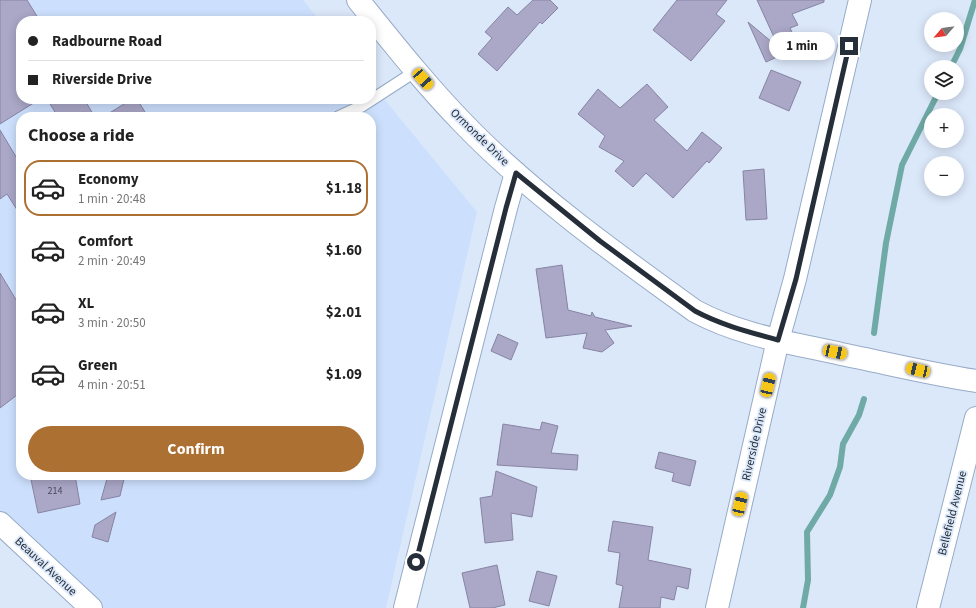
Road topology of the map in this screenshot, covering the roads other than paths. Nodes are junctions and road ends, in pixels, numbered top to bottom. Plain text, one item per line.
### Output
1 (358, 0) edge
2 (860, 0) edge
3 (371, 16) edge
4 (376, 22) edge
5 (416, 71) junction
6 (376, 97) edge
7 (365, 104) edge
8 (349, 112) edge
9 (516, 173) junction
10 (778, 340) junction
11 (976, 381) edge
12 (976, 418) edge
13 (0, 523) edge
14 (91, 608) edge
15 (405, 608) edge
16 (717, 608) edge
17 (928, 608) edge

1 - 3 street, Ormonde Drive
2 - 10 street, Riverside Drive
4 - 5 street, Ormonde Drive
5 - 6 lane
5 - 9 street, Ormonde Drive
7 - 8 lane
9 - 10 street, Ormonde Drive
9 - 15 street
10 - 11 street, Ormonde Drive
10 - 16 street, Riverside Drive
12 - 17 street, Bellefield Avenue
13 - 14 street, Beauval Avenue

